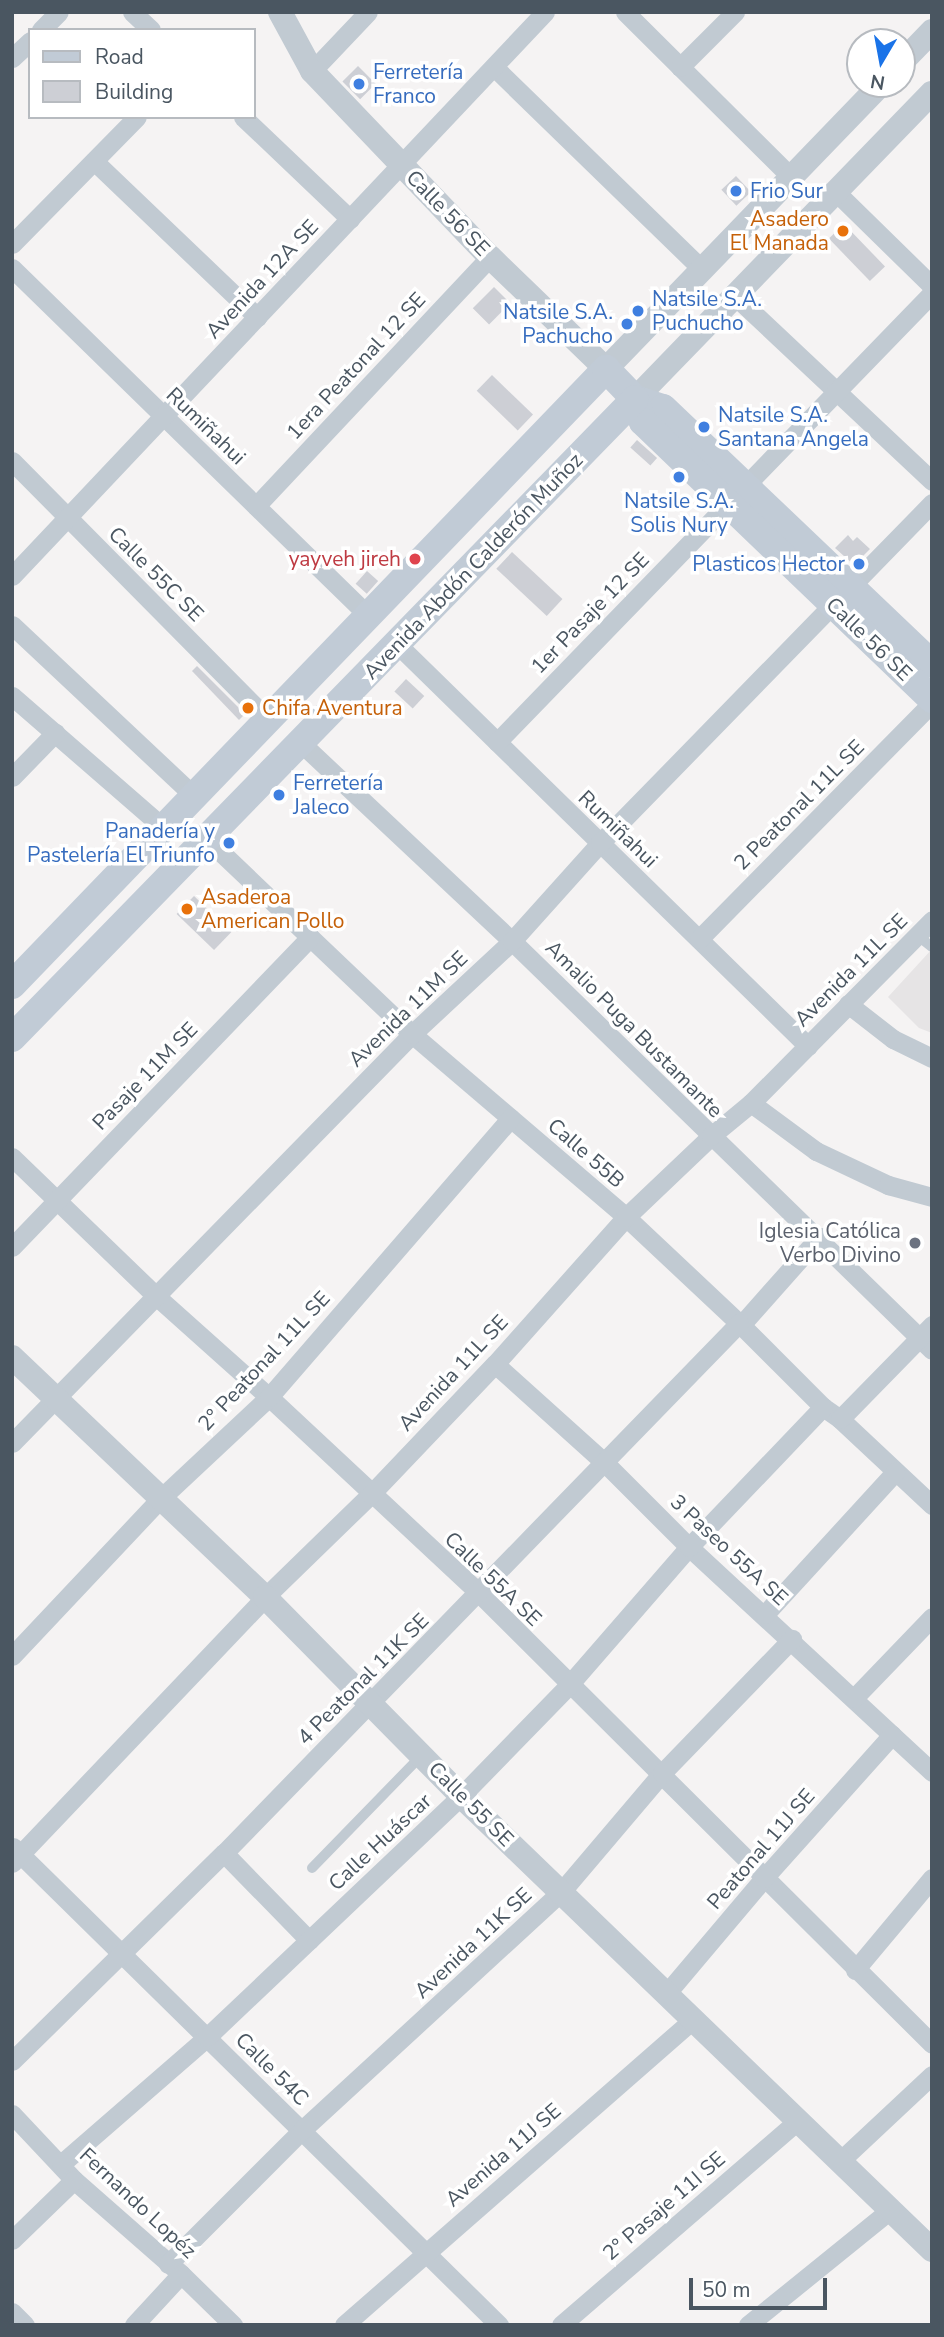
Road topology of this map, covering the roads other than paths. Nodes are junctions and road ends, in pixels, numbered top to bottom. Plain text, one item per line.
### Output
1 (59, 12) edge
2 (132, 12) edge
3 (280, 12) edge
4 (368, 12) edge
5 (545, 12) edge
6 (625, 12) edge
7 (735, 12) edge
8 (43, 28) edge
9 (149, 28) edge
10 (932, 31) edge
11 (28, 43) edge
12 (916, 48) edge
13 (12, 58) edge
14 (494, 67) junction
15 (680, 67) junction
16 (312, 71) junction
17 (932, 93) edge
18 (868, 98) edge
19 (135, 119) edge
20 (245, 119) edge
21 (94, 162) junction
22 (401, 164) junction
23 (792, 177) junction
24 (836, 192) junction
25 (350, 219) junction
26 (12, 244) edge
27 (490, 257) junction
28 (12, 268) edge
29 (702, 269) junction
30 (932, 286) edge
31 (932, 293) edge
32 (735, 296) junction
33 (257, 317) junction
34 (606, 369) junction
35 (836, 392) junction
36 (635, 399) junction
37 (164, 416) junction
38 (12, 460) edge
39 (932, 481) edge
40 (744, 487) junction
41 (932, 503) edge
42 (256, 506) junction
43 (716, 516) dead end
44 (68, 517) junction
45 (12, 576) edge
46 (842, 595) junction
47 (368, 616) junction
48 (12, 625) edge
49 (397, 644) junction
50 (932, 664) edge
51 (12, 696) edge
52 (932, 701) edge
53 (268, 720) junction
54 (55, 733) junction
55 (497, 742) junction
56 (301, 743) junction
57 (12, 778) edge
58 (194, 796) junction
59 (164, 828) junction
60 (207, 839) junction
61 (600, 842) junction
62 (932, 920) edge
63 (310, 937) junction
64 (699, 939) junction
65 (512, 941) junction
66 (925, 941) edge
67 (12, 985) edge
68 (848, 1003) junction
69 (412, 1034) junction
70 (12, 1038) edge
71 (808, 1046) junction
72 (932, 1058) edge
73 (751, 1103) junction
74 (511, 1118) junction
75 (711, 1136) junction
76 (12, 1157) edge
77 (932, 1197) edge
78 (57, 1200) junction
79 (626, 1217) junction
80 (818, 1237) junction
81 (12, 1247) edge
82 (156, 1296) junction
83 (740, 1324) junction
84 (927, 1337) edge
85 (12, 1357) edge
86 (495, 1364) junction
87 (269, 1396) junction
88 (55, 1399) junction
89 (823, 1407) junction
90 (840, 1419) junction
91 (12, 1443) edge
92 (604, 1462) junction
93 (895, 1472) junction
94 (371, 1494) junction
95 (160, 1499) junction
96 (932, 1505) edge
97 (689, 1547) junction
98 (479, 1594) junction
99 (265, 1597) junction
100 (765, 1614) junction
101 (932, 1617) edge
102 (792, 1639) junction
103 (12, 1656) edge
104 (568, 1686) junction
105 (854, 1698) junction
106 (369, 1704) junction
107 (892, 1735) junction
108 (422, 1755) junction
109 (932, 1772) edge
110 (662, 1773) junction
111 (461, 1796) junction
112 (224, 1853) junction
113 (15, 1854) edge
114 (312, 1868) dead end
115 (764, 1878) junction
116 (932, 1878) edge
117 (561, 1892) junction
118 (309, 1940) junction
119 (122, 1952) junction
120 (855, 1970) junction
121 (666, 1994) junction
122 (692, 2020) junction
123 (207, 2036) junction
124 (932, 2044) edge
125 (12, 2061) edge
126 (932, 2075) edge
127 (12, 2114) edge
128 (797, 2121) junction
129 (302, 2130) junction
130 (840, 2161) junction
131 (61, 2164) junction
132 (74, 2180) junction
133 (890, 2210) junction
134 (12, 2240) edge
135 (932, 2250) edge
136 (427, 2253) junction
137 (175, 2269) junction
138 (12, 2312) edge
139 (26, 2325) edge
140 (134, 2325) edge
141 (233, 2325) edge
142 (344, 2325) edge
143 (499, 2325) edge
144 (561, 2325) edge
145 (748, 2325) edge

1 - 8 street
2 - 9 street
3 - 16 street, Calle 56 SE
4 - 16 street
5 - 14 street, Avenida 12A SE
6 - 15 street
7 - 15 street
10 - 12 street
11 - 13 street
14 - 22 street, Avenida 12A SE
14 - 29 street
15 - 23 street
16 - 22 street, Calle 56 SE
17 - 24 street, Avenida Abdón Calderón Muñoz
18 - 23 street, Avenida Abdón Calderón Muñoz
19 - 21 street
20 - 25 street
21 - 26 street
21 - 33 street
22 - 25 street, Avenida 12A SE
22 - 27 street, Calle 56 SE
23 - 29 street, Avenida Abdón Calderón Muñoz
24 - 30 street
24 - 32 street, Avenida Abdón Calderón Muñoz
25 - 33 street, Avenida 12A SE
27 - 34 street, Calle 56 SE
27 - 42 street, 1era Peatonal 12 SE
28 - 37 street, Rumiñahui
29 - 34 street, Avenida Abdón Calderón Muñoz
31 - 35 street
32 - 35 street
32 - 36 street, Avenida Abdón Calderón Muñoz
33 - 37 street, Avenida 12A SE
34 - 36 main road, Calle 56 SE
34 - 47 main road, Avenida Abdón Calderón Muñoz
35 - 39 street
35 - 40 street
36 - 40 main road, Calle 56 SE
36 - 46 main road, Calle 56 SE
36 - 49 main road, Avenida Abdón Calderón Muñoz
37 - 42 street, Rumiñahui
37 - 44 street, Avenida 12A SE
38 - 44 street, Calle 55C SE
40 - 46 main road, Calle 56 SE
41 - 46 street, Avenida 11M SE
42 - 47 street, Rumiñahui
43 - 55 street, 1er Pasaje 12 SE
44 - 45 street, Avenida 12A SE
44 - 53 street, Calle 55C SE
46 - 50 main road, Calle 56 SE
46 - 52 main road, Calle 56 SE
46 - 61 street, Avenida 11M SE
47 - 53 main road, Avenida Abdón Calderón Muñoz
48 - 58 street
49 - 55 street, Rumiñahui
49 - 56 main road, Avenida Abdón Calderón Muñoz
51 - 54 street
52 - 64 street, 2 Peatonal 11L SE
53 - 58 main road, Avenida Abdón Calderón Muñoz
54 - 57 street
54 - 59 street
55 - 61 street, Rumiñahui
56 - 60 main road, Avenida Abdón Calderón Muñoz
56 - 65 street, Amalio Puga Bustamante
58 - 59 main road, Avenida Abdón Calderón Muñoz
59 - 67 main road, Avenida Abdón Calderón Muñoz
60 - 63 street, Calle 55B
60 - 70 main road, Avenida Abdón Calderón Muñoz
61 - 64 street, Rumiñahui
61 - 65 street, Avenida 11M SE
62 - 66 street, Avenida 11L SE
63 - 69 street, Calle 55B
63 - 78 street, Pasaje 11M SE
64 - 71 street, Rumiñahui
65 - 69 street, Avenida 11M SE
65 - 75 street, Amalio Puga Bustamante
66 - 68 street, Avenida 11L SE
68 - 71 street, Avenida 11L SE
68 - 72 street
69 - 74 street, Calle 55B
69 - 82 street, Avenida 11M SE
71 - 73 street, Avenida 11L SE
73 - 75 street, Avenida 11L SE
73 - 77 street
74 - 79 street, Calle 55B
74 - 87 street, 2° Peatonal 11L SE
75 - 79 street, Avenida 11L SE
75 - 80 street, Amalio Puga Bustamante
76 - 78 street, Calle 55A SE
78 - 81 street, Pasaje 11M SE
78 - 82 street, Calle 55A SE
79 - 83 street, Calle 55B
79 - 86 street, Avenida 11L SE
80 - 83 street, 4 Peatonal 11K SE
80 - 84 street, Amalio Puga Bustamante
82 - 87 street, Calle 55A SE
82 - 88 street, Avenida 11M SE
83 - 89 street, Calle 55B
83 - 92 street, 4 Peatonal 11K SE
84 - 90 street
85 - 88 street, Calle 55 SE
86 - 92 street, 3 Paseo 55A SE
86 - 94 street, Avenida 11L SE
87 - 94 street, Calle 55A SE
87 - 95 street, 2° Peatonal 11L SE
88 - 91 street, Avenida 11M SE
88 - 95 street, Calle 55 SE
89 - 90 street, Calle 55B
89 - 97 street, Calle Huáscar
90 - 93 street, Calle 55B
92 - 97 street, 3 Paseo 55A SE
92 - 98 street, 4 Peatonal 11K SE
93 - 96 street, Calle 55B
93 - 100 street
94 - 98 street, Calle 55A SE
94 - 99 street, Avenida 11L SE
95 - 99 street, Calle 55 SE
95 - 103 street, 2° Peatonal 11L SE
97 - 100 street, 3 Paseo 55A SE
97 - 104 street, Calle Huáscar
98 - 104 street, Calle 55A SE
98 - 106 street, 4 Peatonal 11K SE
99 - 106 street, Calle 55 SE
99 - 113 street, Avenida 11L SE
100 - 102 street, 3 Paseo 55A SE
101 - 105 street
102 - 105 street, 3 Paseo 55A SE
102 - 110 street, Avenida 11K SE
104 - 110 street, Calle 55A SE
104 - 111 street, Calle Huáscar
105 - 107 street, 3 Paseo 55A SE
106 - 108 street, Calle 55 SE
106 - 112 street, 4 Peatonal 11K SE
107 - 109 street, 3 Paseo 55A SE
107 - 115 street, Peatonal 11J SE
108 - 111 street, Calle 55 SE
108 - 114 lane
110 - 115 street, Calle 55A SE
110 - 117 street, Avenida 11K SE
111 - 117 street, Calle 55 SE
111 - 118 street, Calle Huáscar
112 - 118 street
112 - 119 street, 4 Peatonal 11K SE
113 - 119 street, Calle 54C
115 - 120 street, Calle 55A SE
115 - 121 street, Peatonal 11J SE
116 - 120 street
117 - 121 street, Calle 55 SE
117 - 129 street, Avenida 11K SE
118 - 123 street, Calle Huáscar
119 - 123 street, Calle 54C
119 - 125 street, 4 Peatonal 11K SE
120 - 124 street, Calle 55A SE
121 - 122 street, Calle 55 SE
122 - 128 street, Calle 55 SE
122 - 136 street, Avenida 11J SE
123 - 129 street, Calle 54C
123 - 131 street, Calle Huáscar
126 - 130 street
127 - 131 street, Fernando Lopéz
128 - 130 street, Calle 55 SE
128 - 144 street, 2° Pasaje 11I SE
129 - 136 street, Calle 54C
129 - 137 street, Avenida 11K SE
130 - 133 street, Calle 55 SE
131 - 132 street, Fernando Lopéz
132 - 134 street
132 - 137 street, Fernando Lopéz
133 - 135 street, Calle 55 SE
133 - 145 street
136 - 142 street, Avenida 11J SE
136 - 143 street, Calle 54C
137 - 140 street, Avenida 11K SE
137 - 141 street, Fernando Lopéz
138 - 139 street

